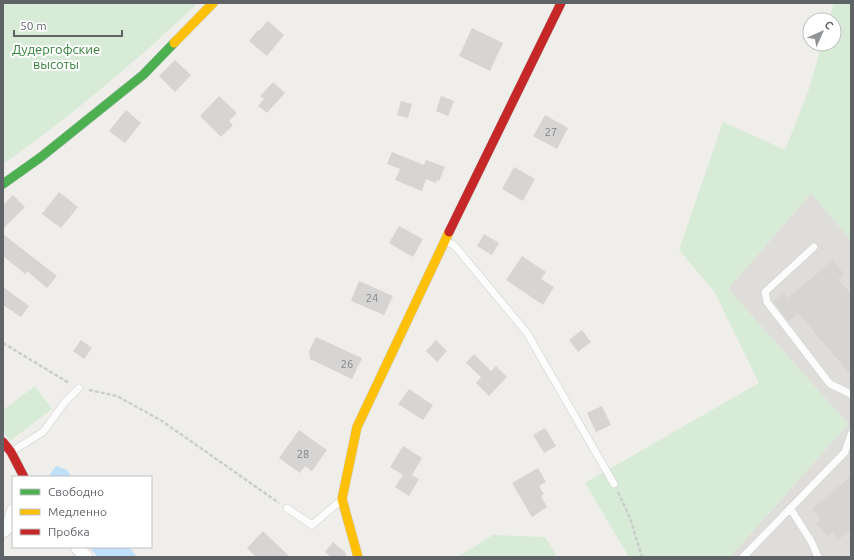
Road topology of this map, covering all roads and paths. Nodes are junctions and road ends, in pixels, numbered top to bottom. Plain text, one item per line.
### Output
1 (213, 3) edge
2 (561, 3) edge
3 (3, 184) edge
4 (445, 241) junction
5 (814, 247) dead end
6 (3, 343) edge
7 (79, 388) junction
8 (850, 393) edge
9 (851, 434) edge
10 (3, 442) edge
11 (11, 452) junction
12 (23, 476) edge
13 (614, 484) joint
14 (342, 499) junction
15 (287, 508) joint
16 (790, 508) junction
17 (12, 515) edge
18 (3, 531) edge
19 (78, 548) edge
20 (86, 557) edge
21 (358, 557) edge
22 (642, 557) edge
23 (743, 557) edge
24 (818, 557) edge

1 - 3 street
2 - 4 street
4 - 13 lane
4 - 14 street
5 - 8 lane
6 - 7 path
7 - 11 lane
7 - 15 path
9 - 16 lane
10 - 11 street
11 - 12 street
13 - 22 path
14 - 15 lane
14 - 21 street
16 - 23 lane
16 - 24 lane
17 - 18 street
19 - 20 street

